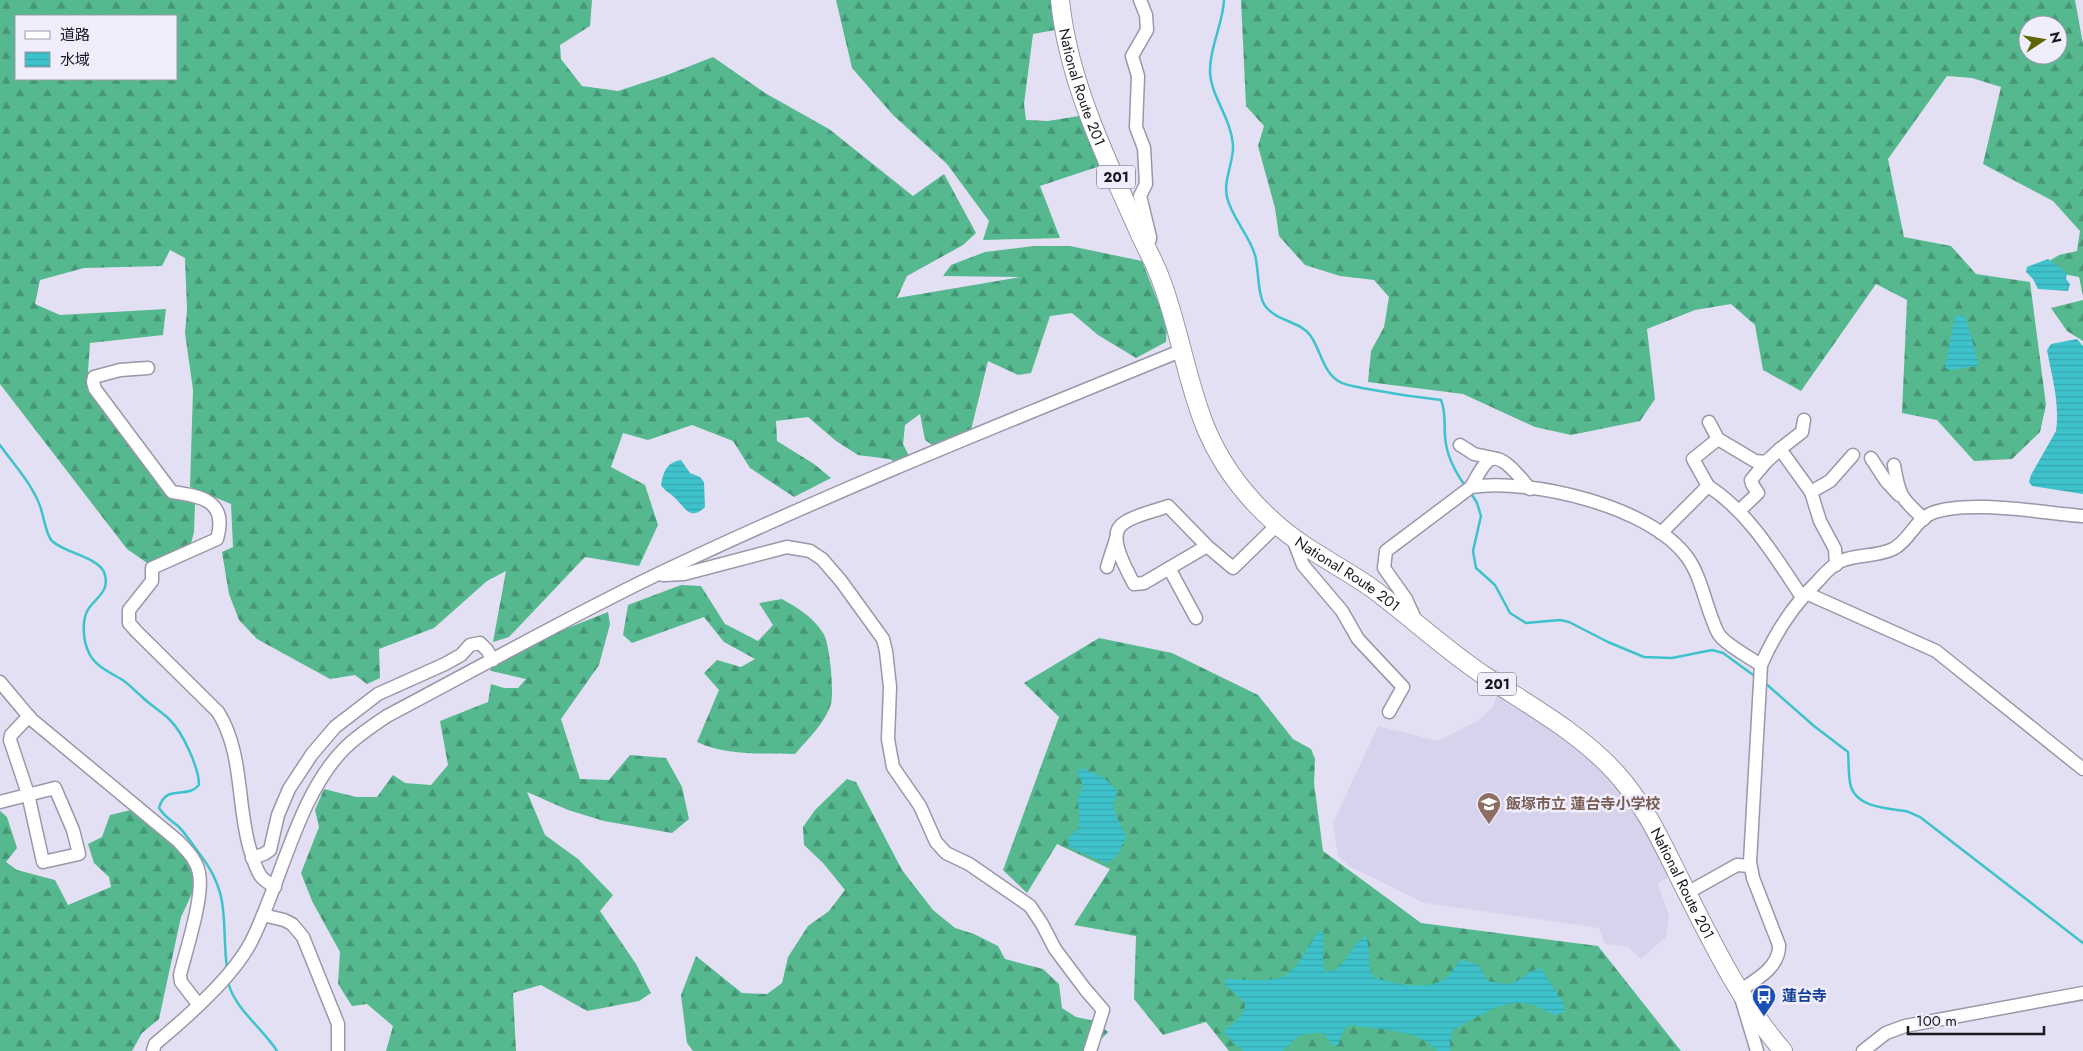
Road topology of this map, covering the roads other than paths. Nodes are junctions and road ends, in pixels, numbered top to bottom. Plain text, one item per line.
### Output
1 (1060, 0) edge
2 (1140, 0) edge
3 (1144, 242) junction
4 (1183, 350) junction
5 (148, 368) dead end
6 (1804, 420) dead end
7 (1709, 422) dead end
8 (1718, 439) junction
9 (1460, 445) dead end
10 (1780, 449) junction
11 (1853, 455) dead end
12 (1493, 458) junction
13 (1871, 458) dead end
14 (1766, 462) junction
15 (1894, 465) dead end
16 (1708, 486) junction
17 (1471, 487) junction
18 (1530, 489) junction
19 (1811, 492) junction
20 (1902, 499) junction
21 (1739, 511) junction
22 (2083, 516) edge
23 (1924, 519) junction
24 (1277, 525) junction
25 (1661, 533) junction
26 (1292, 536) junction
27 (1116, 538) junction
28 (1207, 546) junction
29 (1836, 565) junction
30 (1106, 567) dead end
31 (1169, 568) junction
32 (656, 576) junction
33 (1804, 595) junction
34 (1196, 618) dead end
35 (1417, 623) junction
36 (493, 660) junction
37 (1761, 665) junction
38 (0, 682) edge
39 (1389, 712) dead end
40 (29, 716) junction
41 (312, 754) junction
42 (2083, 769) edge
43 (327, 770) junction
44 (28, 794) junction
45 (0, 802) edge
46 (252, 858) junction
47 (1750, 866) junction
48 (275, 887) junction
49 (1687, 892) junction
50 (263, 915) junction
51 (1739, 991) junction
52 (2083, 993) edge
53 (198, 1004) junction
54 (153, 1051) edge
55 (338, 1051) edge
56 (1090, 1051) edge
57 (1757, 1051) edge
58 (1783, 1051) edge
59 (1863, 1051) edge

1 - 3 highway, National Route 201 / 201
2 - 3 street
3 - 4 highway, National Route 201 / 201
4 - 24 highway, National Route 201 / 201
4 - 32 street
5 - 46 street
6 - 10 street
7 - 8 street
8 - 14 street
8 - 16 street
9 - 12 street
10 - 14 street
10 - 19 street
11 - 19 street
12 - 17 street
12 - 18 street
13 - 20 street
14 - 21 street
15 - 20 street
16 - 21 street
16 - 25 street
17 - 18 street
17 - 35 street
18 - 25 street
19 - 29 street
20 - 23 street
21 - 33 street
22 - 23 street
23 - 29 street
24 - 26 highway, National Route 201 / 201
24 - 28 street
25 - 37 street
26 - 35 highway, National Route 201 / 201
26 - 39 street
27 - 28 street
27 - 30 street
27 - 31 street
28 - 31 street
29 - 33 street
31 - 34 street
32 - 36 street
32 - 56 street
33 - 37 street
33 - 42 street
35 - 49 highway, National Route 201 / 201
36 - 41 street
36 - 43 street
37 - 47 street
38 - 40 street
40 - 44 street
40 - 53 street
41 - 43 street
41 - 46 street
43 - 48 street
44 - 44 street
44 - 45 street
46 - 48 street
47 - 49 street
47 - 51 street
48 - 50 street
49 - 51 highway, National Route 201 / 201
50 - 53 street
50 - 55 street
51 - 57 street
51 - 58 highway, National Route 201 / 201
52 - 59 street
53 - 54 street

